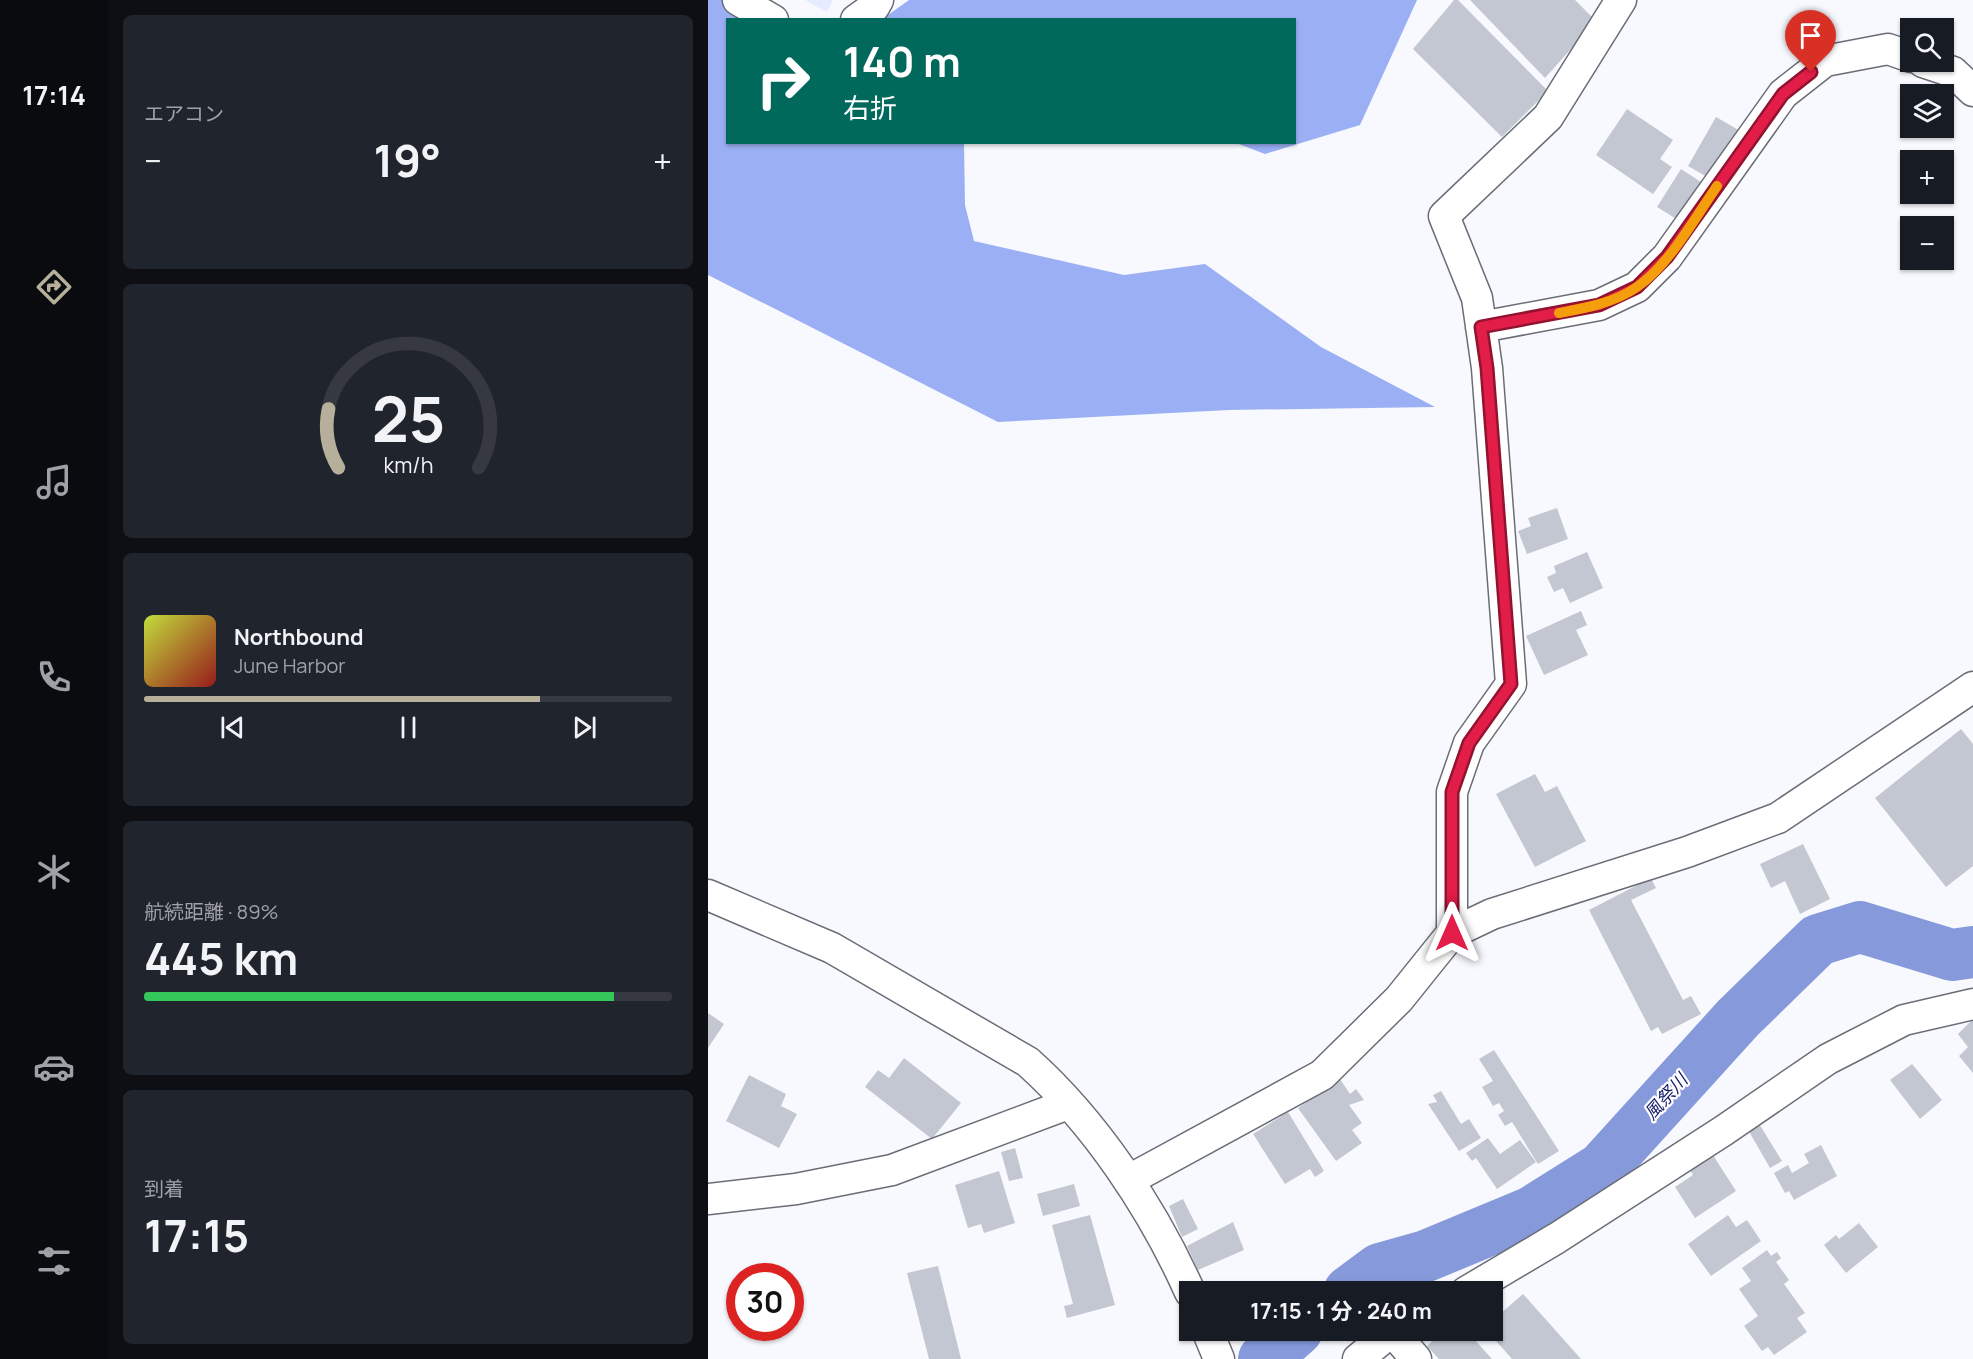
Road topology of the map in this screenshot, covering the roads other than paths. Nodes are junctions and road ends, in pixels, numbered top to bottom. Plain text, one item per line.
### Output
1 (738, 0) edge
2 (878, 0) edge
3 (1621, 0) edge
4 (770, 18) edge
5 (859, 18) edge
6 (1900, 53) edge
7 (1953, 72) edge
8 (1973, 92) edge
9 (1481, 327) junction
10 (1973, 687) edge
11 (708, 895) edge
12 (1452, 933) junction
13 (1973, 1004) edge
14 (1068, 1104) junction
15 (1129, 1180) junction
16 (708, 1199) edge
17 (1184, 1281) edge
18 (1484, 1281) edge
19 (1212, 1341) edge
20 (1380, 1341) edge
21 (1401, 1341) edge
22 (1219, 1359) edge
23 (1358, 1359) edge
24 (1416, 1359) edge

1 - 4 street
2 - 5 street
3 - 9 street
6 - 9 street
7 - 8 street
9 - 12 street
10 - 12 street
11 - 14 street
12 - 15 street
13 - 18 street
14 - 15 street
14 - 16 street
15 - 17 street
19 - 22 street
20 - 23 street
21 - 24 street

